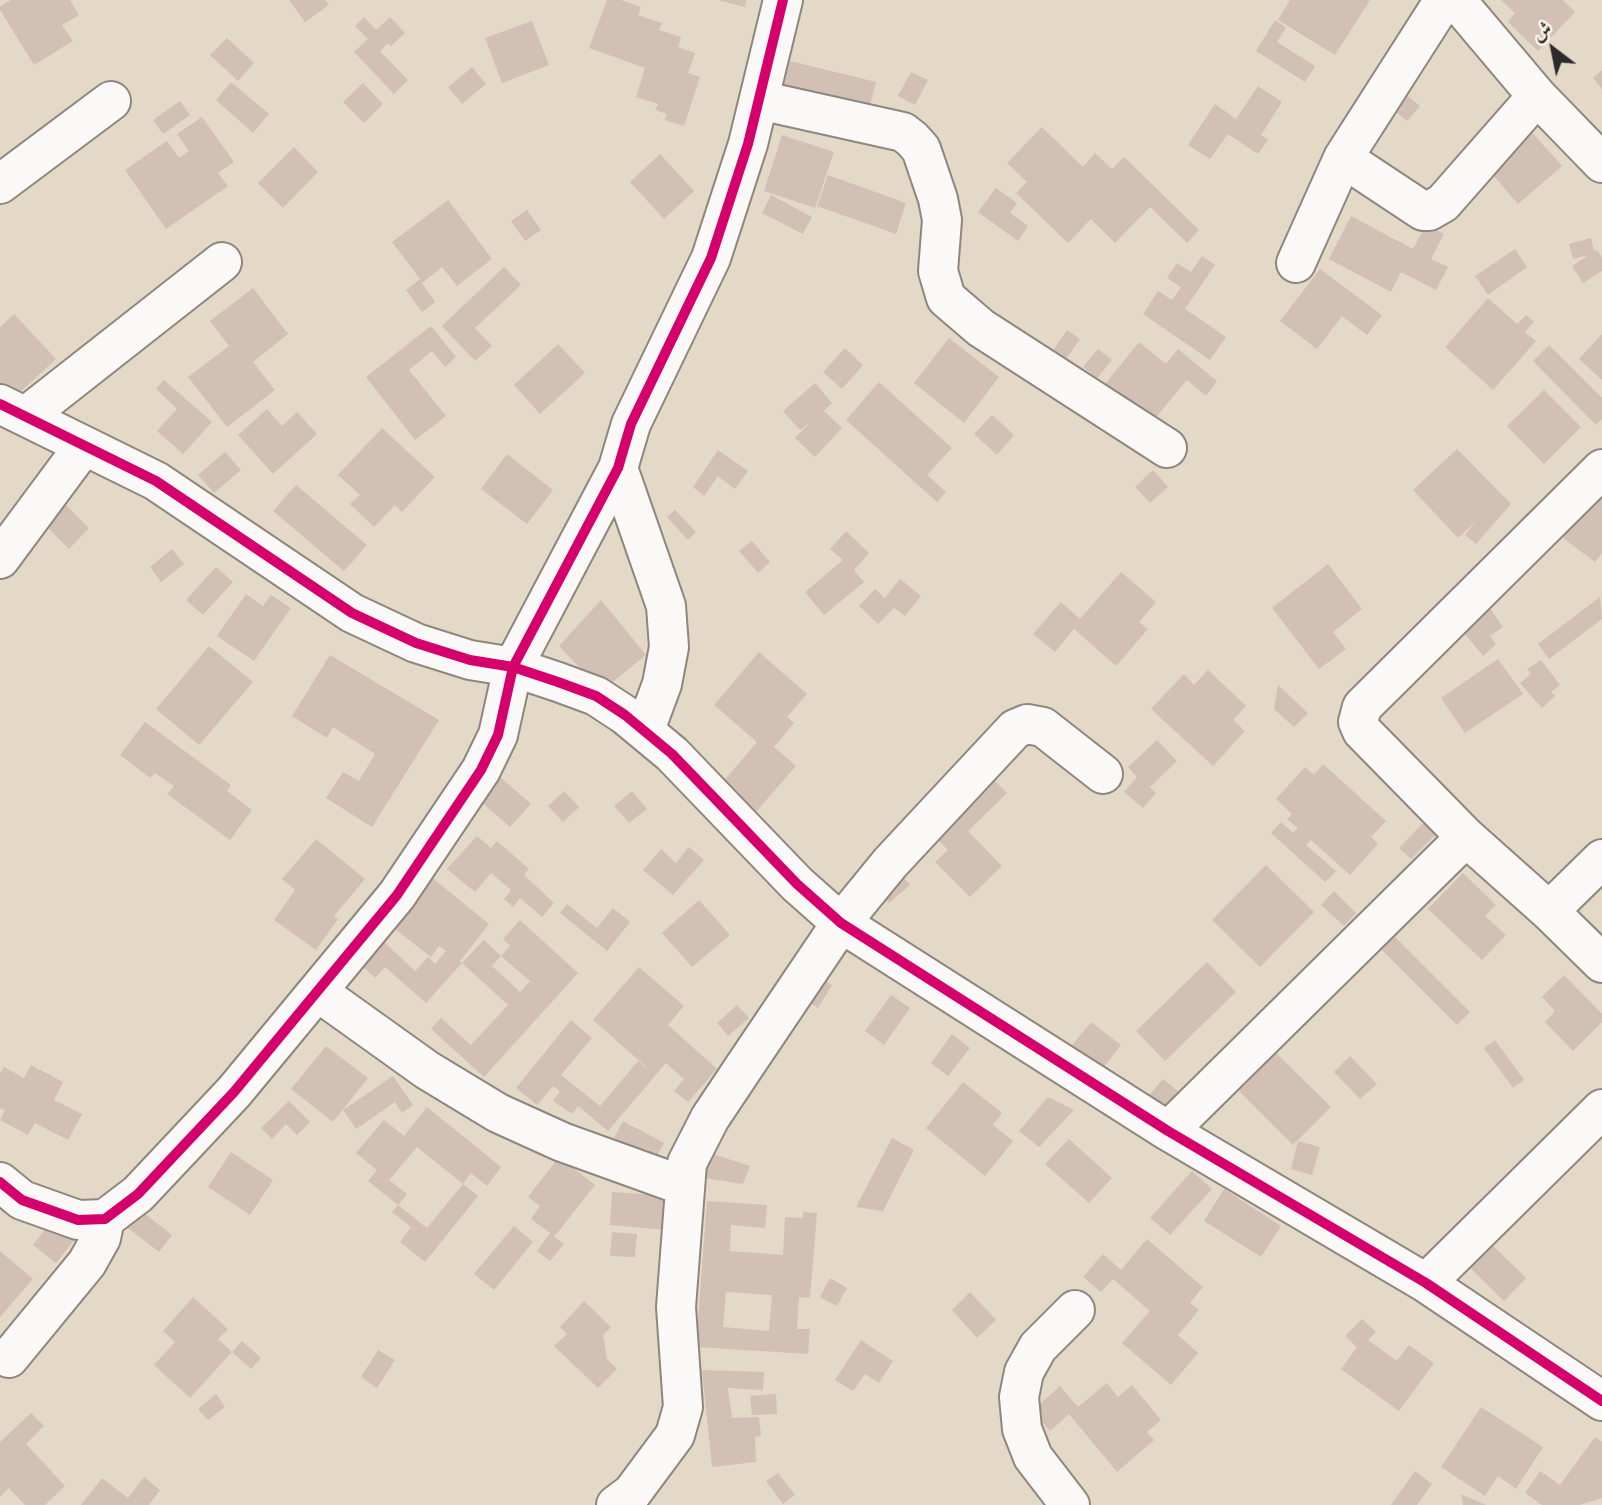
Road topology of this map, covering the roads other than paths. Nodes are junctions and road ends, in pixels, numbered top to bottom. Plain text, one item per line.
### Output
1 (783, 0) edge
2 (1444, 0) edge
3 (1456, 0) edge
4 (1538, 96) junction
5 (759, 100) junction
6 (111, 101) dead end
7 (1343, 158) junction
8 (1602, 163) edge
9 (0, 184) edge
10 (222, 262) dead end
11 (1296, 263) dead end
12 (13, 410) edge
13 (83, 447) junction
14 (1167, 448) dead end
15 (618, 468) junction
16 (1602, 470) edge
17 (0, 559) edge
18 (513, 667) junction
19 (645, 730) junction
20 (1103, 774) dead end
21 (1466, 837) junction
22 (1602, 859) edge
23 (1549, 911) junction
24 (841, 923) junction
25 (1602, 963) edge
26 (318, 992) junction
27 (1602, 1110) edge
28 (1168, 1131) junction
29 (0, 1182) edge
30 (684, 1185) junction
31 (105, 1219) junction
32 (1426, 1283) junction
33 (1075, 1310) dead end
34 (9, 1358) dead end
35 (1602, 1401) edge
36 (616, 1505) edge
37 (1070, 1505) edge

1 - 5 street
2 - 7 street
3 - 4 street
4 - 7 street
4 - 8 street
5 - 14 street
5 - 15 street
6 - 9 street
7 - 11 street
10 - 12 street
12 - 13 street
13 - 17 street
13 - 18 street
15 - 18 street
15 - 19 street
16 - 21 street
18 - 19 street
18 - 26 street
19 - 24 street
20 - 24 street
21 - 23 street
21 - 28 street
22 - 23 street
23 - 25 street
24 - 28 street
24 - 30 street
26 - 30 street
26 - 31 street
27 - 32 street
28 - 32 street
29 - 31 street
30 - 36 street
31 - 34 street
32 - 35 street
33 - 37 street

